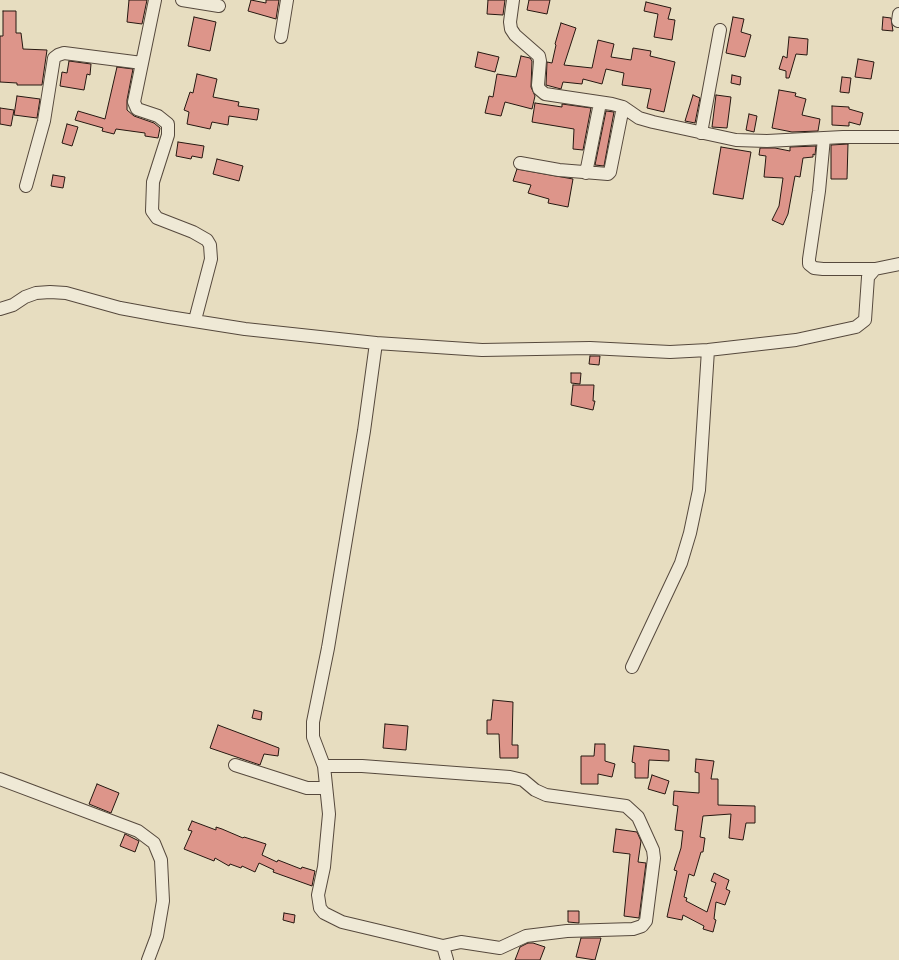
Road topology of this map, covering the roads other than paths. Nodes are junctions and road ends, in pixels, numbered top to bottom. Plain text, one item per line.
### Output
1 (155, 0) edge
2 (182, 0) edge
3 (287, 0) edge
4 (513, 0) edge
5 (219, 6) dead end
6 (720, 30) dead end
7 (281, 37) dead end
8 (142, 63) junction
9 (600, 103) junction
10 (623, 107) junction
11 (701, 133) junction
12 (899, 137) edge
13 (824, 138) junction
14 (520, 163) dead end
15 (586, 173) junction
16 (26, 186) dead end
17 (899, 264) edge
18 (875, 269) junction
19 (0, 309) edge
20 (195, 320) junction
21 (376, 343) junction
22 (708, 350) junction
23 (632, 666) dead end
24 (235, 765) dead end
25 (324, 766) junction
26 (0, 779) edge
27 (326, 788) junction
28 (443, 946) junction
29 (148, 960) edge
30 (447, 960) edge

1 - 8 street
2 - 5 street
3 - 7 street
4 - 9 street
6 - 11 street
8 - 16 street
8 - 20 street
9 - 10 street
9 - 15 street
10 - 11 street
10 - 15 street
11 - 13 street
12 - 13 street
13 - 18 street
14 - 15 street
17 - 18 street
18 - 22 street
19 - 20 street
20 - 21 street
21 - 22 street
21 - 25 street
22 - 23 street
24 - 27 street
25 - 27 street
25 - 28 street
26 - 29 street
27 - 28 street
28 - 30 street

